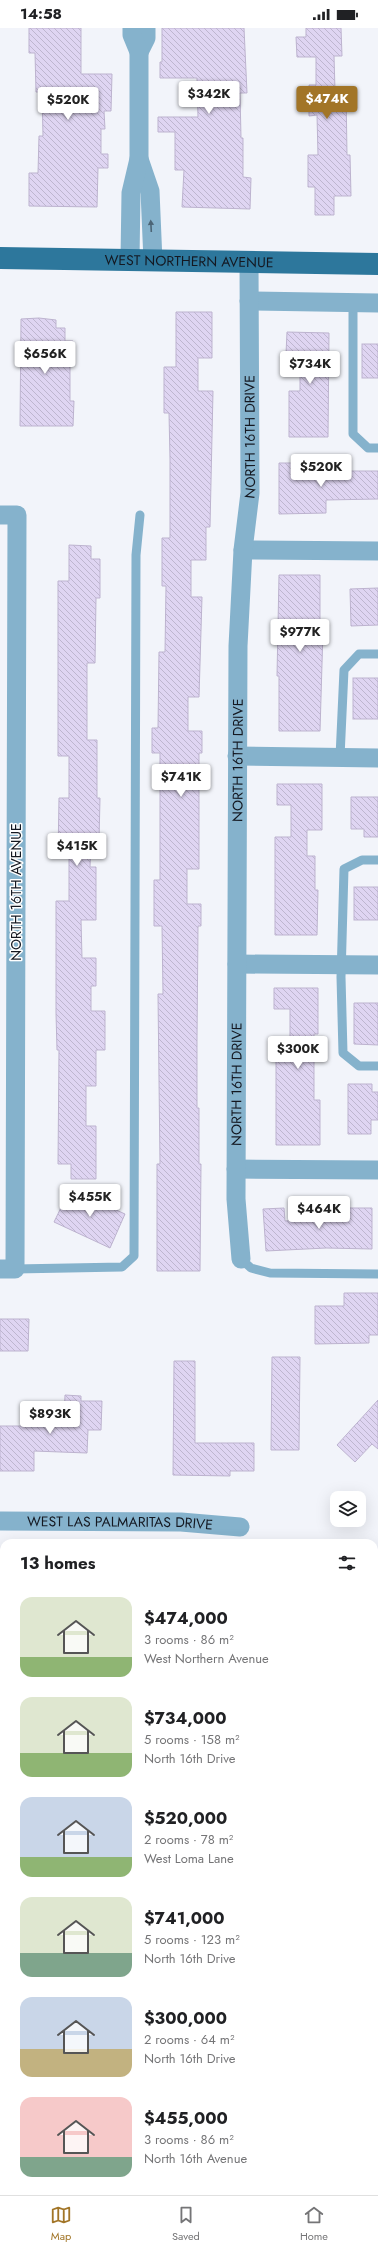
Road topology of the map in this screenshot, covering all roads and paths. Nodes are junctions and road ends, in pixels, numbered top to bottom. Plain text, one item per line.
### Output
1 (132, 28) edge
2 (146, 28) edge
3 (139, 52) junction
4 (139, 159) junction
5 (0, 258) edge
6 (130, 260) junction
7 (153, 261) junction
8 (249, 262) junction
9 (378, 264) edge
10 (249, 301) junction
11 (354, 302) junction
12 (378, 303) edge
13 (378, 448) edge
14 (8, 515) edge
15 (140, 515) dead end
16 (243, 550) junction
17 (378, 551) edge
18 (378, 654) edge
19 (237, 756) junction
20 (340, 757) junction
21 (378, 758) edge
22 (378, 860) edge
23 (237, 964) junction
24 (341, 964) junction
25 (378, 965) edge
26 (378, 1066) edge
27 (236, 1169) junction
28 (378, 1170) edge
29 (241, 1260) joint
30 (8, 1269) edge
31 (378, 1274) edge
32 (0, 1521) edge
33 (240, 1527) dead end

1 - 3 street
2 - 3 street
3 - 4 street
4 - 6 street
7 -> 4 street
5 - 6 main road, WEST NORTHERN AVENUE
6 - 7 main road, WEST NORTHERN AVENUE
7 - 8 main road, WEST NORTHERN AVENUE
8 - 9 main road, WEST NORTHERN AVENUE
8 - 10 street, NORTH 16TH DRIVE
10 - 11 street
10 - 16 street, NORTH 16TH DRIVE
11 - 12 street
11 - 13 lane
14 - 30 street, NORTH 16TH AVENUE
15 - 30 lane
16 - 17 street
16 - 19 street, NORTH 16TH DRIVE
18 - 20 lane
19 - 20 street
19 - 23 street, NORTH 16TH DRIVE
20 - 21 street
22 - 24 lane
23 - 24 street
23 - 27 street, NORTH 16TH DRIVE
24 - 25 street
24 - 26 lane
27 - 28 street
27 - 29 street, NORTH 16TH DRIVE
29 - 31 lane
32 - 33 street, WEST LAS PALMARITAS DRIVE

